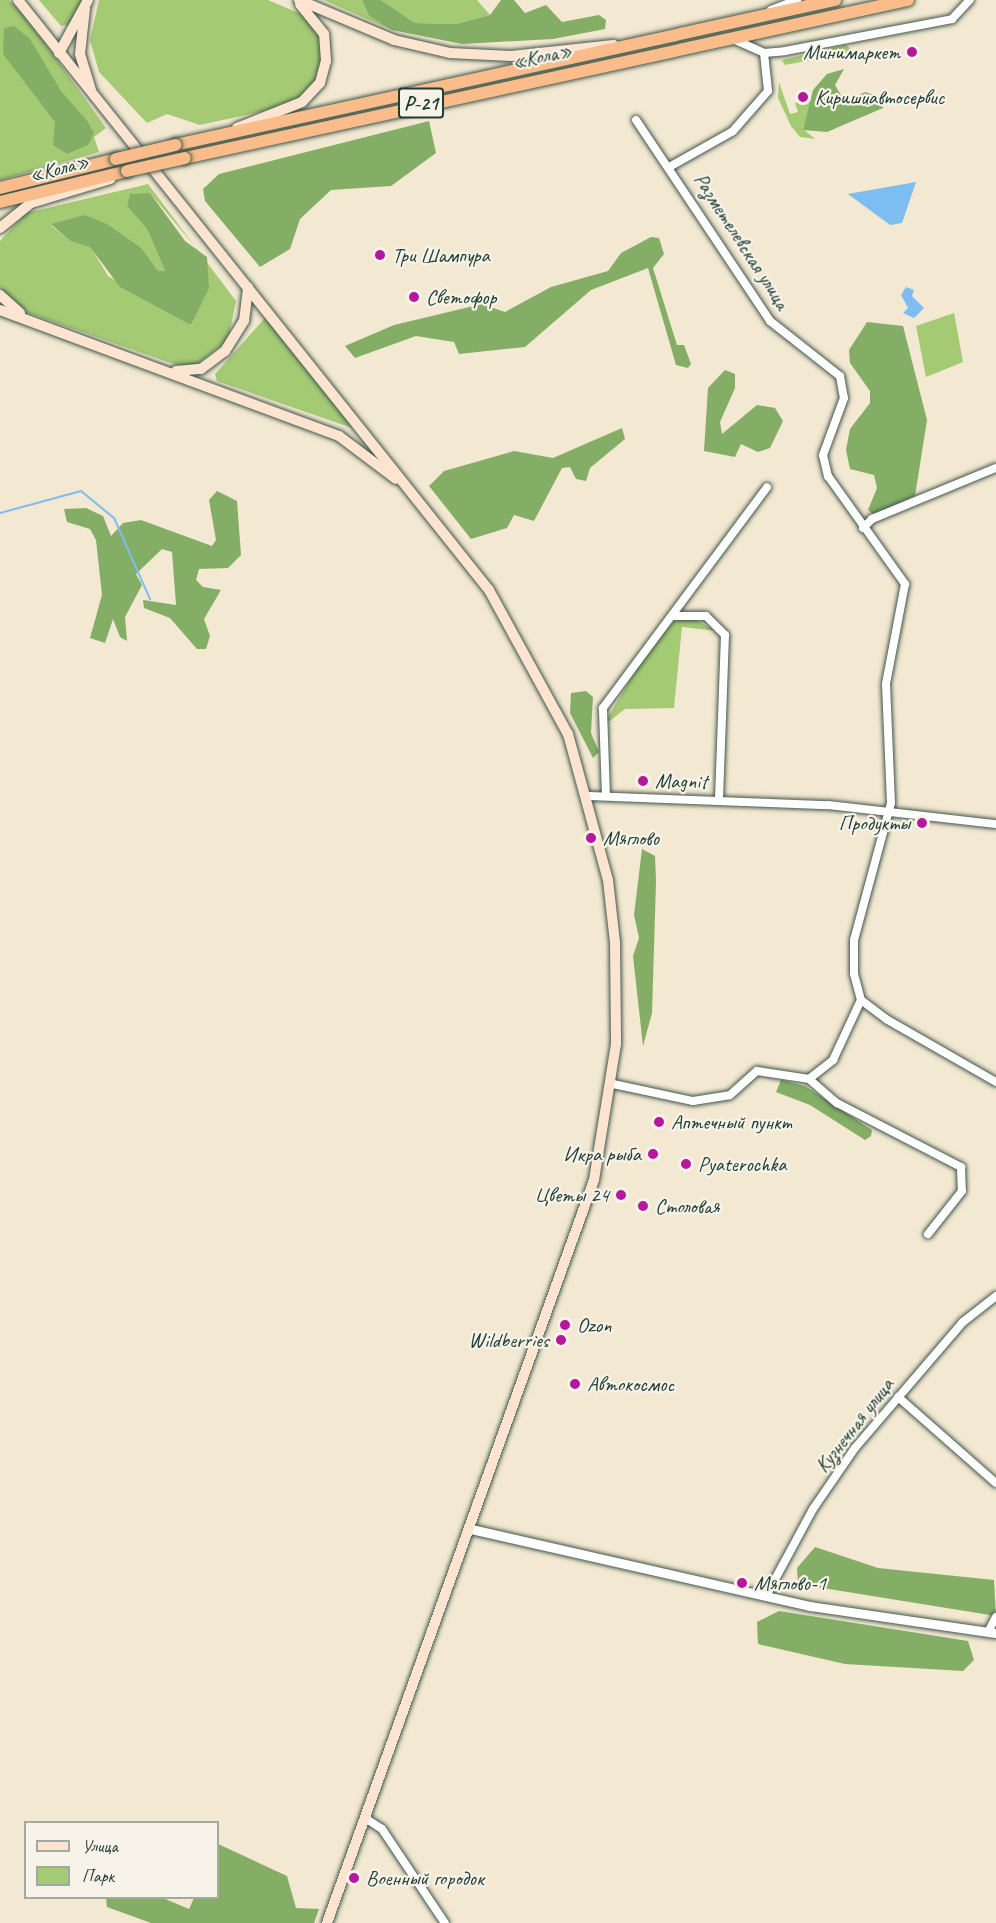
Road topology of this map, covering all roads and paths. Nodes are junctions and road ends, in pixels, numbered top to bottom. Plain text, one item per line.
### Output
1 (18, 0) edge
2 (292, 0) edge
3 (299, 0) edge
4 (797, 0) edge
5 (835, 0) edge
6 (908, 0) edge
7 (970, 0) edge
8 (87, 4) edge
9 (764, 14) junction
10 (728, 37) junction
11 (613, 45) junction
12 (58, 53) junction
13 (764, 53) junction
14 (95, 98) junction
15 (636, 120) dead end
16 (230, 132) junction
17 (671, 166) junction
18 (127, 171) junction
19 (0, 188) edge
20 (0, 202) edge
21 (0, 228) edge
22 (248, 287) junction
23 (0, 296) edge
24 (0, 310) edge
25 (33, 321) junction
26 (164, 369) junction
27 (996, 468) edge
28 (767, 488) dead end
29 (413, 492) junction
30 (863, 528) junction
31 (671, 616) junction
32 (589, 796) junction
33 (606, 796) junction
34 (719, 799) junction
35 (888, 813) junction
36 (996, 824) edge
37 (861, 1000) junction
38 (809, 1079) junction
39 (996, 1082) edge
40 (614, 1084) junction
41 (928, 1234) dead end
42 (996, 1296) edge
43 (898, 1397) junction
44 (996, 1483) edge
45 (471, 1529) junction
46 (766, 1596) junction
47 (996, 1617) edge
48 (992, 1632) edge
49 (365, 1818) junction
50 (327, 1923) edge
51 (445, 1923) edge

1 - 12 main road
2 - 16 main road
3 - 11 main road
4 - 9 street
5 - 9 highway, «Кола» / Р-21
6 - 10 highway, «Кола» / Р-21
7 - 13 street
8 - 12 main road
8 - 14 main road
9 - 11 highway, «Кола» / Р-21
10 - 13 street
10 - 18 highway, «Кола» / Р-21, bridge
11 - 16 highway, «Кола» / Р-21
12 - 14 main road
13 - 17 street
14 - 22 main road
15 - 17 street, Разметелевская улица
16 - 19 highway, «Кола» / Р-21, bridge
17 - 30 street, Разметелевская улица
18 - 20 highway, «Кола» / Р-21
18 - 21 main road
22 - 26 main road
22 - 29 main road
23 - 25 main road
24 - 25 main road
25 - 26 main road
26 - 29 main road
27 - 30 street
28 - 31 street
29 - 32 main road
30 - 35 street, Разметелевская улица
31 - 33 street
31 - 34 street
32 - 33 street
32 - 40 main road
33 - 34 street
34 - 35 street
35 - 36 street
35 - 37 street, Разметелевская улица
37 - 38 street
37 - 39 street
38 - 40 street
38 - 41 street
40 - 45 main road
42 - 43 street, Кузнечная улица
43 - 44 street
43 - 46 street, Кузнечная улица
45 - 46 street
45 - 49 main road
46 - 48 street
47 - 48 street
49 - 50 main road
49 - 51 street

